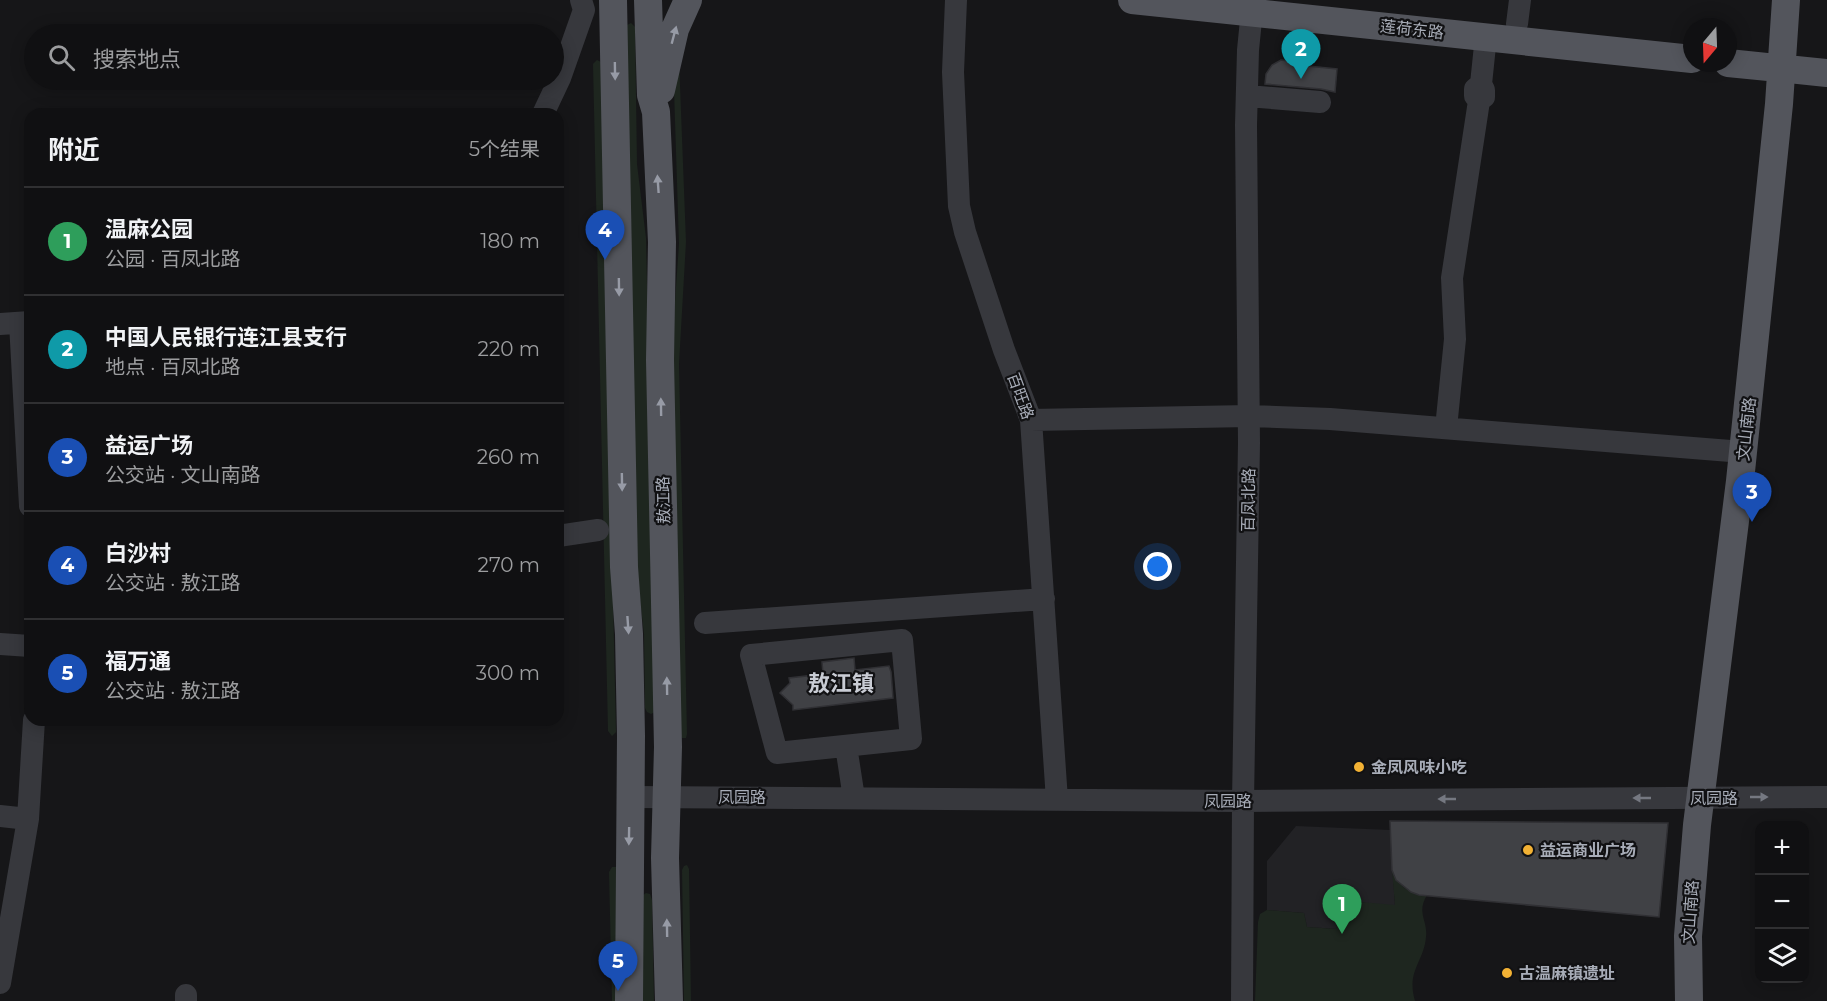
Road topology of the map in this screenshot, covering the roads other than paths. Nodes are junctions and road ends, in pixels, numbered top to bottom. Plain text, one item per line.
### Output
1 (581, 0) edge
2 (613, 0) edge
3 (648, 0) edge
4 (688, 0) edge
5 (956, 0) edge
6 (1132, 0) edge
7 (1301, 0) edge
8 (1786, 0) edge
9 (1252, 6) edge
10 (1518, 12) edge
11 (1486, 36) junction
12 (1683, 42) edge
13 (1737, 50) edge
14 (1827, 57) edge
15 (1683, 58) edge
16 (1782, 60) junction
17 (1737, 62) edge
18 (564, 67) edge
19 (1827, 73) edge
20 (554, 90) edge
21 (1247, 96) junction
22 (1320, 102) dead end
23 (546, 108) edge
24 (656, 112) junction
25 (17, 323) edge
26 (1250, 416) junction
27 (1031, 420) junction
28 (24, 422) edge
29 (1446, 428) junction
30 (1743, 452) junction
31 (598, 530) dead end
32 (564, 535) edge
33 (1044, 599) junction
34 (828, 614) junction
35 (705, 623) dead end
36 (0, 644) edge
37 (24, 646) edge
38 (831, 647) junction
39 (667, 723) junction
40 (630, 724) junction
41 (34, 726) edge
42 (846, 746) junction
43 (630, 797) junction
44 (667, 797) junction
45 (1827, 797) edge
46 (854, 798) junction
47 (1701, 798) junction
48 (1058, 800) junction
49 (1243, 801) junction
50 (0, 816) edge
51 (28, 819) junction
52 (629, 883) junction
53 (666, 883) junction
54 (0, 984) edge
55 (629, 1001) edge
56 (669, 1001) edge
57 (1242, 1001) edge
58 (1689, 1001) edge

1 - 18 street
2 -> 40 main road
3 - 24 main road, 敖江路
24 -> 4 main road
5 - 27 street, 百旺路
6 - 9 main road, 莲荷东路
7 - 10 main road, 莲荷东路
8 - 16 main road, 文山南路
9 - 11 main road, 莲荷东路
9 - 21 street, 百凤北路
10 - 12 main road, 莲荷东路
11 - 15 main road, 莲荷东路
11 - 29 street
13 - 16 main road
14 - 16 main road
16 - 17 main road
16 - 19 main road
16 - 30 main road, 文山南路
20 - 23 street
21 - 22 street
21 - 26 street, 百凤北路
39 -> 24 main road, 敖江路
25 - 28 street
26 - 27 street
26 - 29 street
26 - 49 street, 百凤北路
27 - 33 street, 百旺路
29 - 30 street
30 - 47 main road, 文山南路
31 - 32 street
33 - 34 street
33 - 48 street, 百旺路
34 - 35 street
34 - 38 street
36 - 37 street
38 - 42 street
38 - 42 street
39 - 40 main road
39 - 44 main road, 敖江路
40 - 43 main road
41 - 51 street
42 - 46 street
43 - 44 street, 凤园路
43 -> 52 main road
44 - 46 street, 凤园路
44 - 53 main road, 敖江路
47 -> 45 street, 凤园路
46 - 48 street, 凤园路
47 -> 49 street, 凤园路
47 - 58 main road, 文山南路
48 - 49 street, 凤园路
49 - 57 street, 百凤北路
50 - 51 street
51 - 54 street
52 - 53 main road
52 - 55 main road
56 -> 53 main road, 敖江路

